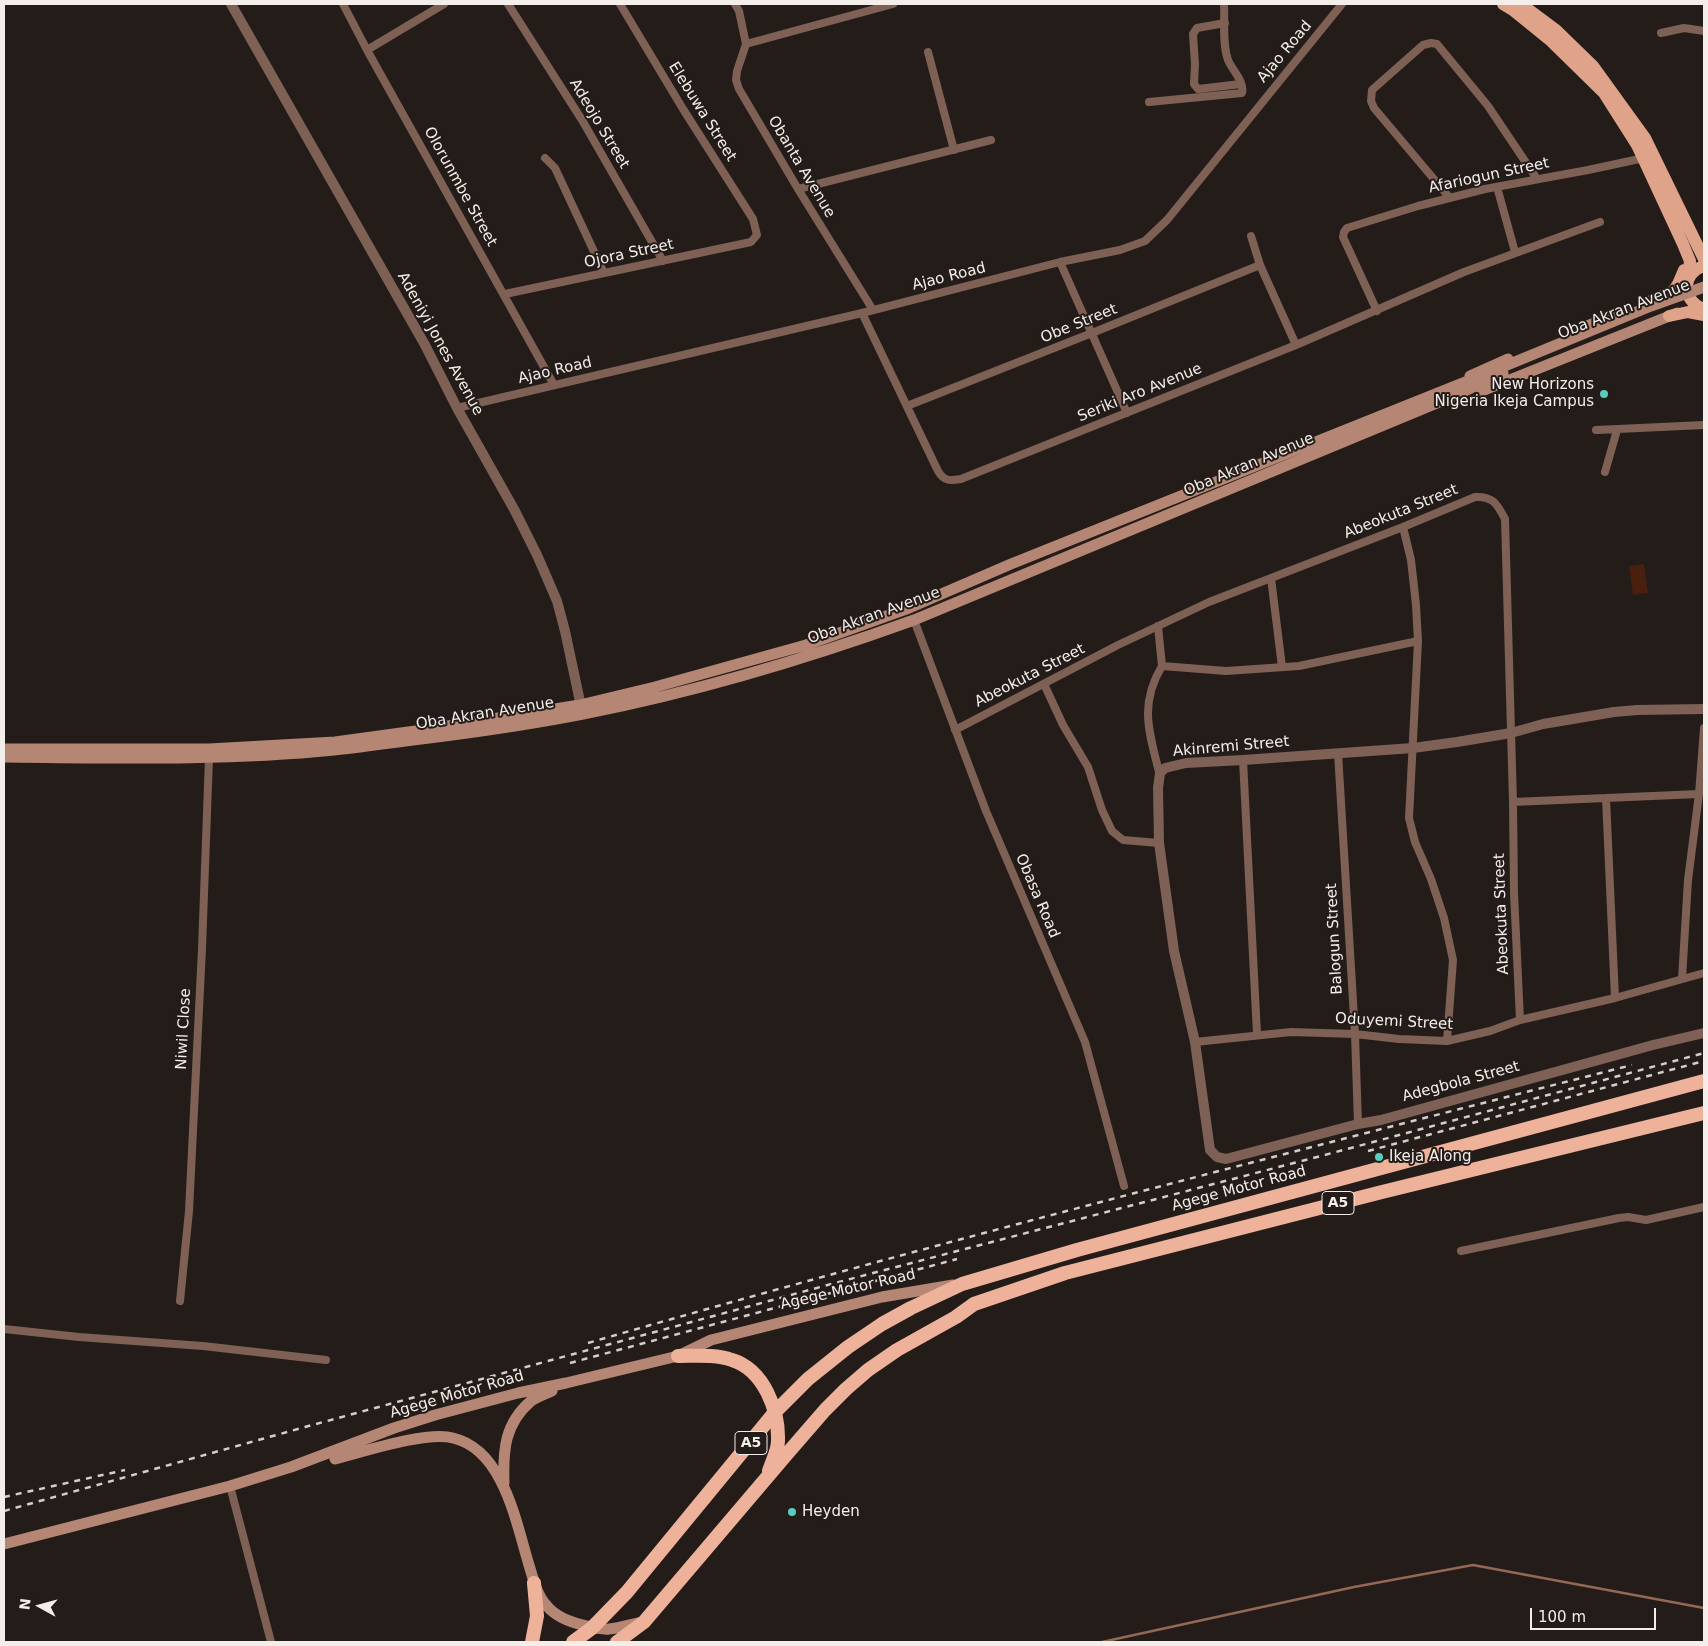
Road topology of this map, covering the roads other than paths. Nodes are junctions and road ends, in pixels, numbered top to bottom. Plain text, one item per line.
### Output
1 (231, 4) edge
2 (343, 4) edge
3 (444, 4) edge
4 (508, 4) edge
5 (620, 4) edge
6 (735, 4) edge
7 (893, 4) edge
8 (1224, 4) edge
9 (1342, 4) edge
10 (1503, 4) edge
11 (1521, 4) edge
12 (1225, 23) junction
13 (1704, 32) edge
14 (1661, 33) dead end
15 (746, 44) junction
16 (367, 50) junction
17 (928, 52) dead end
18 (1241, 84) junction
19 (1606, 91) junction
20 (1149, 102) dead end
21 (991, 140) dead end
22 (954, 150) junction
23 (545, 158) dead end
24 (1644, 158) junction
25 (1537, 179) junction
26 (1497, 187) junction
27 (798, 189) junction
28 (1449, 197) junction
29 (1600, 222) dead end
30 (757, 235) joint
31 (1251, 236) dead end
32 (1700, 247) edge
33 (1514, 252) junction
34 (1686, 252) junction
35 (1704, 259) edge
36 (663, 261) junction
37 (1060, 262) junction
38 (1260, 265) junction
39 (1704, 266) edge
40 (604, 273) junction
41 (1687, 282) junction
42 (1704, 287) edge
43 (1674, 290) junction
44 (504, 294) junction
45 (1704, 295) edge
46 (873, 310) junction
47 (1703, 310) edge
48 (1377, 311) junction
49 (862, 313) junction
50 (1669, 316) joint
51 (1609, 317) junction
52 (1092, 334) junction
53 (1617, 336) junction
54 (1296, 345) junction
55 (1502, 371) junction
56 (554, 384) junction
57 (1442, 392) junction
58 (1454, 396) junction
59 (907, 406) junction
60 (457, 408) junction
61 (1127, 413) junction
62 (1704, 425) edge
63 (1596, 430) dead end
64 (1617, 430) junction
65 (1605, 472) dead end
66 (1403, 528) junction
67 (1272, 578) junction
68 (914, 620) junction
69 (1158, 626) junction
70 (1418, 641) junction
71 (1162, 666) junction
72 (1282, 667) junction
73 (1044, 684) junction
74 (1704, 709) edge
75 (581, 710) junction
76 (1704, 728) edge
77 (955, 730) junction
78 (1511, 733) junction
79 (1413, 748) junction
80 (4, 749) edge
81 (1338, 753) junction
82 (4, 757) edge
83 (209, 758) junction
84 (1243, 760) junction
85 (1160, 776) junction
86 (1699, 794) junction
87 (1606, 798) junction
88 (1513, 802) junction
89 (1159, 843) junction
90 (1704, 973) edge
91 (1682, 979) junction
92 (1615, 998) junction
93 (1520, 1020) junction
94 (1704, 1033) edge
95 (1257, 1034) junction
96 (1355, 1034) junction
97 (1447, 1041) junction
98 (1195, 1042) junction
99 (1704, 1081) edge
100 (1704, 1113) edge
101 (1358, 1124) junction
102 (1226, 1159) joint
103 (1124, 1186) dead end
104 (1704, 1207) edge
105 (1461, 1251) dead end
106 (962, 1284) junction
107 (180, 1301) dead end
108 (4, 1330) edge
109 (678, 1356) junction
110 (326, 1360) dead end
111 (566, 1383) junction
112 (775, 1412) junction
113 (291, 1467) junction
114 (766, 1478) junction
115 (504, 1485) junction
116 (230, 1486) junction
117 (4, 1544) edge
118 (534, 1583) junction
119 (644, 1622) junction
120 (592, 1628) junction
121 (271, 1642) edge
122 (532, 1642) edge
123 (573, 1642) edge
124 (617, 1642) edge

1 - 60 street, Adeniyi Jones Avenue
2 - 16 street, Olorunmbe Street
3 - 16 street
4 - 36 street, Adeojo Street
5 - 30 street, Elebuwa Street
6 - 15 street, Obanta Avenue
7 - 15 street
8 - 12 street
9 - 37 street, Ajao Road
10 - 19 main road
11 - 19 main road
12 - 18 street
12 - 18 street
13 - 14 street
15 - 27 street, Obanta Avenue
16 - 44 street, Olorunmbe Street
17 - 22 street
18 - 20 street
19 - 24 main road
19 - 32 main road
21 - 22 street
22 - 27 street
23 - 40 street
24 - 25 street, Afariogun Street
24 - 34 main road
25 - 26 street, Afariogun Street
25 - 28 street
26 - 28 street, Afariogun Street
26 - 33 street
27 - 46 street, Obanta Avenue
28 - 48 street, Afariogun Street
29 - 33 street, Seriki Aro Avenue
30 - 36 street, Ojora Street
31 - 38 street
32 - 35 main road
33 - 48 street, Seriki Aro Avenue
34 - 41 main road
34 - 43 main road
36 - 40 street, Ojora Street
37 - 46 street, Ajao Road
37 - 52 street
38 - 52 street, Obe Street
38 - 54 street
39 - 41 main road
40 - 44 street, Ojora Street
41 - 43 main road
41 - 47 main road
42 - 55 main road, Oba Akran Avenue, bridge
43 - 51 main road
44 - 56 street, Olorunmbe Street
45 - 55 main road, Oba Akran Avenue
46 - 49 street, Ajao Road
47 - 50 main road
48 - 54 street, Seriki Aro Avenue
49 - 56 street, Ajao Road
49 - 59 street, Seriki Aro Avenue
50 - 53 main road
51 - 53 main road
51 - 57 main road
52 - 59 street, Obe Street
52 - 61 street
53 - 58 main road
54 - 61 street, Seriki Aro Avenue
55 - 57 main road, Oba Akran Avenue
55 - 58 main road, Oba Akran Avenue
56 - 60 street, Ajao Road
57 - 75 main road, Oba Akran Avenue
58 - 68 main road, Oba Akran Avenue
59 - 61 street, Seriki Aro Avenue
60 - 75 street, Adeniyi Jones Avenue
62 - 64 street
63 - 64 street
64 - 65 street
66 - 67 street, Abeokuta Street
66 - 70 street
66 - 78 street, Abeokuta Street
67 - 69 street, Abeokuta Street
67 - 72 street
68 - 75 main road, Oba Akran Avenue
68 - 77 street, Obasa Road
69 - 71 street
69 - 73 street, Abeokuta Street
70 - 72 street
70 - 79 street
71 - 72 street
71 - 85 street
73 - 77 street, Abeokuta Street
73 - 89 street
74 - 78 street, Akinremi Street
75 - 80 main road, Oba Akran Avenue
75 - 83 main road, Oba Akran Avenue
76 - 86 street
77 - 103 street, Obasa Road
78 - 79 street, Akinremi Street
78 - 88 street, Abeokuta Street
79 - 81 street, Akinremi Street
79 - 97 street
81 - 84 street, Akinremi Street
81 - 96 street, Balogun Street
82 - 83 main road, Oba Akran Avenue
83 - 107 street, Niwil Close
84 - 85 street, Akinremi Street
84 - 95 street
85 - 89 street, Akinremi Street
86 - 87 street
86 - 91 street
87 - 88 street
87 - 92 street
88 - 93 street, Abeokuta Street
89 - 98 street, Akinremi Street
90 - 91 street, Oduyemi Street
91 - 92 street, Oduyemi Street
92 - 93 street, Oduyemi Street
93 - 97 street, Oduyemi Street
94 - 101 street, Adegbola Street
95 - 96 street, Oduyemi Street
95 - 98 street, Oduyemi Street
96 - 97 street, Oduyemi Street
96 - 101 street, Balogun Street
98 - 102 street, Akinremi Street
99 - 106 highway, Agege Motor Road / A5
100 - 114 highway, A5
101 - 102 street, Adegbola Street
104 - 105 street
106 - 109 main road, Agege Motor Road
106 - 112 highway, A5
108 - 110 street
109 - 111 main road, Agege Motor Road
109 - 112 highway
111 - 113 main road, Agege Motor Road
111 - 115 main road
112 - 114 highway
112 - 120 highway, A5
113 - 115 main road
113 - 116 main road, Agege Motor Road
114 - 119 highway, A5
115 - 118 main road
116 - 117 main road, Agege Motor Road
116 - 121 street
118 - 120 main road
118 - 122 highway
119 - 120 main road
119 - 124 highway, A5
120 - 123 highway, A5

